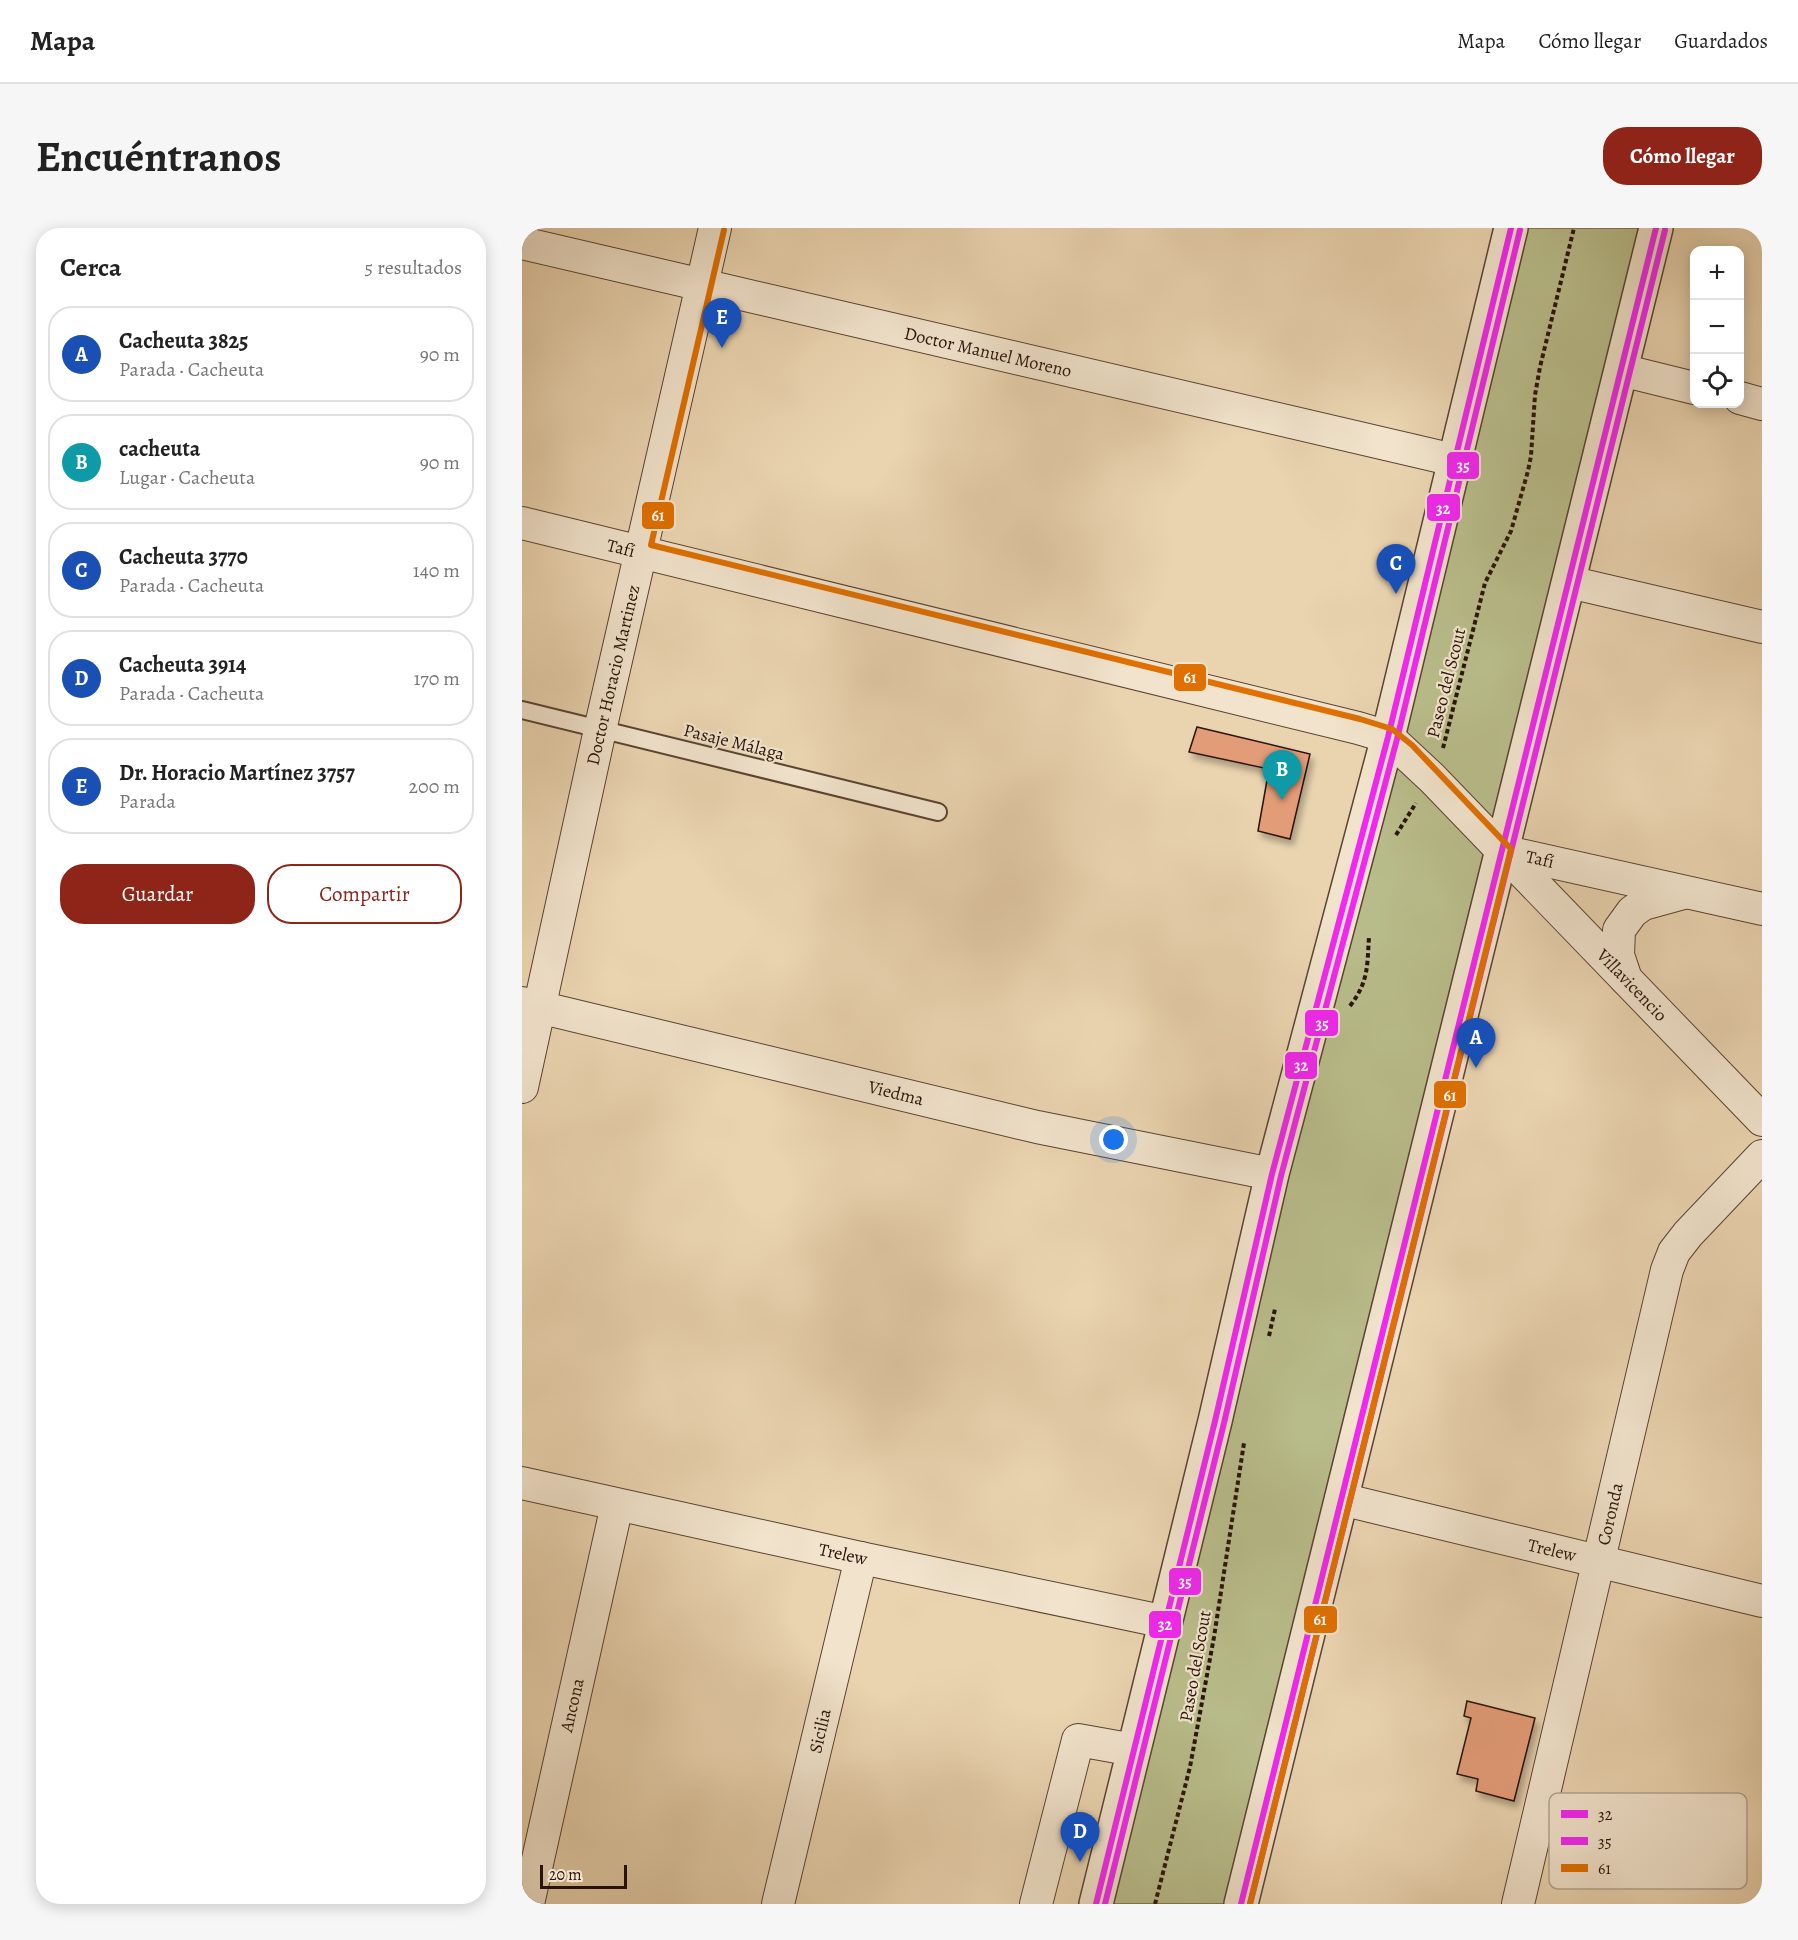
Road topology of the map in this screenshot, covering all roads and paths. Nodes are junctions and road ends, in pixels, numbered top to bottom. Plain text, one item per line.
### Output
1 (715, 228) edge
2 (1511, 228) edge
3 (1574, 228) edge
4 (1656, 228) edge
5 (522, 243) edge
6 (702, 285) junction
7 (1621, 370) junction
8 (1690, 387) edge
9 (1744, 399) edge
10 (1762, 404) edge
11 (1454, 460) junction
12 (522, 523) edge
13 (640, 552) junction
14 (1569, 582) junction
15 (1762, 627) edge
16 (522, 710) edge
17 (600, 730) junction
18 (1388, 737) junction
19 (1432, 778) junction
20 (938, 812) dead end
21 (1395, 837) dead end
22 (1502, 851) junction
23 (1687, 892) junction
24 (1762, 909) edge
25 (1370, 926) dead end
26 (1626, 980) junction
27 (530, 1005) edge
28 (1348, 1009) dead end
29 (522, 1087) edge
30 (1762, 1120) edge
31 (1762, 1156) edge
32 (1272, 1174) junction
33 (1275, 1305) dead end
34 (1267, 1342) dead end
35 (1246, 1433) dead end
36 (522, 1483) edge
37 (1341, 1499) junction
38 (617, 1505) junction
39 (861, 1558) junction
40 (1599, 1561) junction
41 (1762, 1601) edge
42 (1166, 1622) junction
43 (1134, 1750) junction
44 (528, 1904) edge
45 (778, 1904) edge
46 (1036, 1904) edge
47 (1095, 1904) edge
48 (1155, 1904) edge
49 (1241, 1904) edge
50 (1518, 1904) edge

1 - 6 street, Doctor Horacio Martinez
2 - 11 street
3 - 19 path, Paseo del Scout
4 - 7 street
5 - 6 street, Doctor Manuel Moreno
6 - 11 street, Doctor Manuel Moreno
6 - 13 street, Doctor Horacio Martinez
7 - 8 street
7 - 14 street
9 - 10 street
11 - 18 street
12 - 13 street, Tafí
13 - 17 street, Doctor Horacio Martinez
13 - 18 street, Tafí
14 - 15 street
14 - 22 street
16 - 17 lane, Pasaje Málaga
17 - 20 lane, Pasaje Málaga
17 - 27 street, Doctor Horacio Martinez
18 - 19 street, Tafí
18 - 32 street
19 - 21 path, Paseo del Scout
19 - 22 street, Tafí
22 - 23 street, Tafí
22 - 26 street, Villavicencio
22 - 37 street
23 - 24 street, Tafí
23 - 26 street
25 - 28 path
26 - 30 street, Villavicencio
27 - 29 street, Doctor Horacio Martinez
27 - 32 street, Viedma
31 - 40 street, Coronda
32 - 42 street
33 - 34 path
35 - 48 path, Paseo del Scout
36 - 38 street, Trelew
37 - 40 street, Trelew
37 - 49 street
38 - 39 street, Trelew
38 - 44 street, Ancona
39 - 42 street, Trelew
39 - 45 street, Sicilia
40 - 41 street, Trelew
40 - 50 street, Coronda
42 - 43 street
43 - 46 street
43 - 47 street

